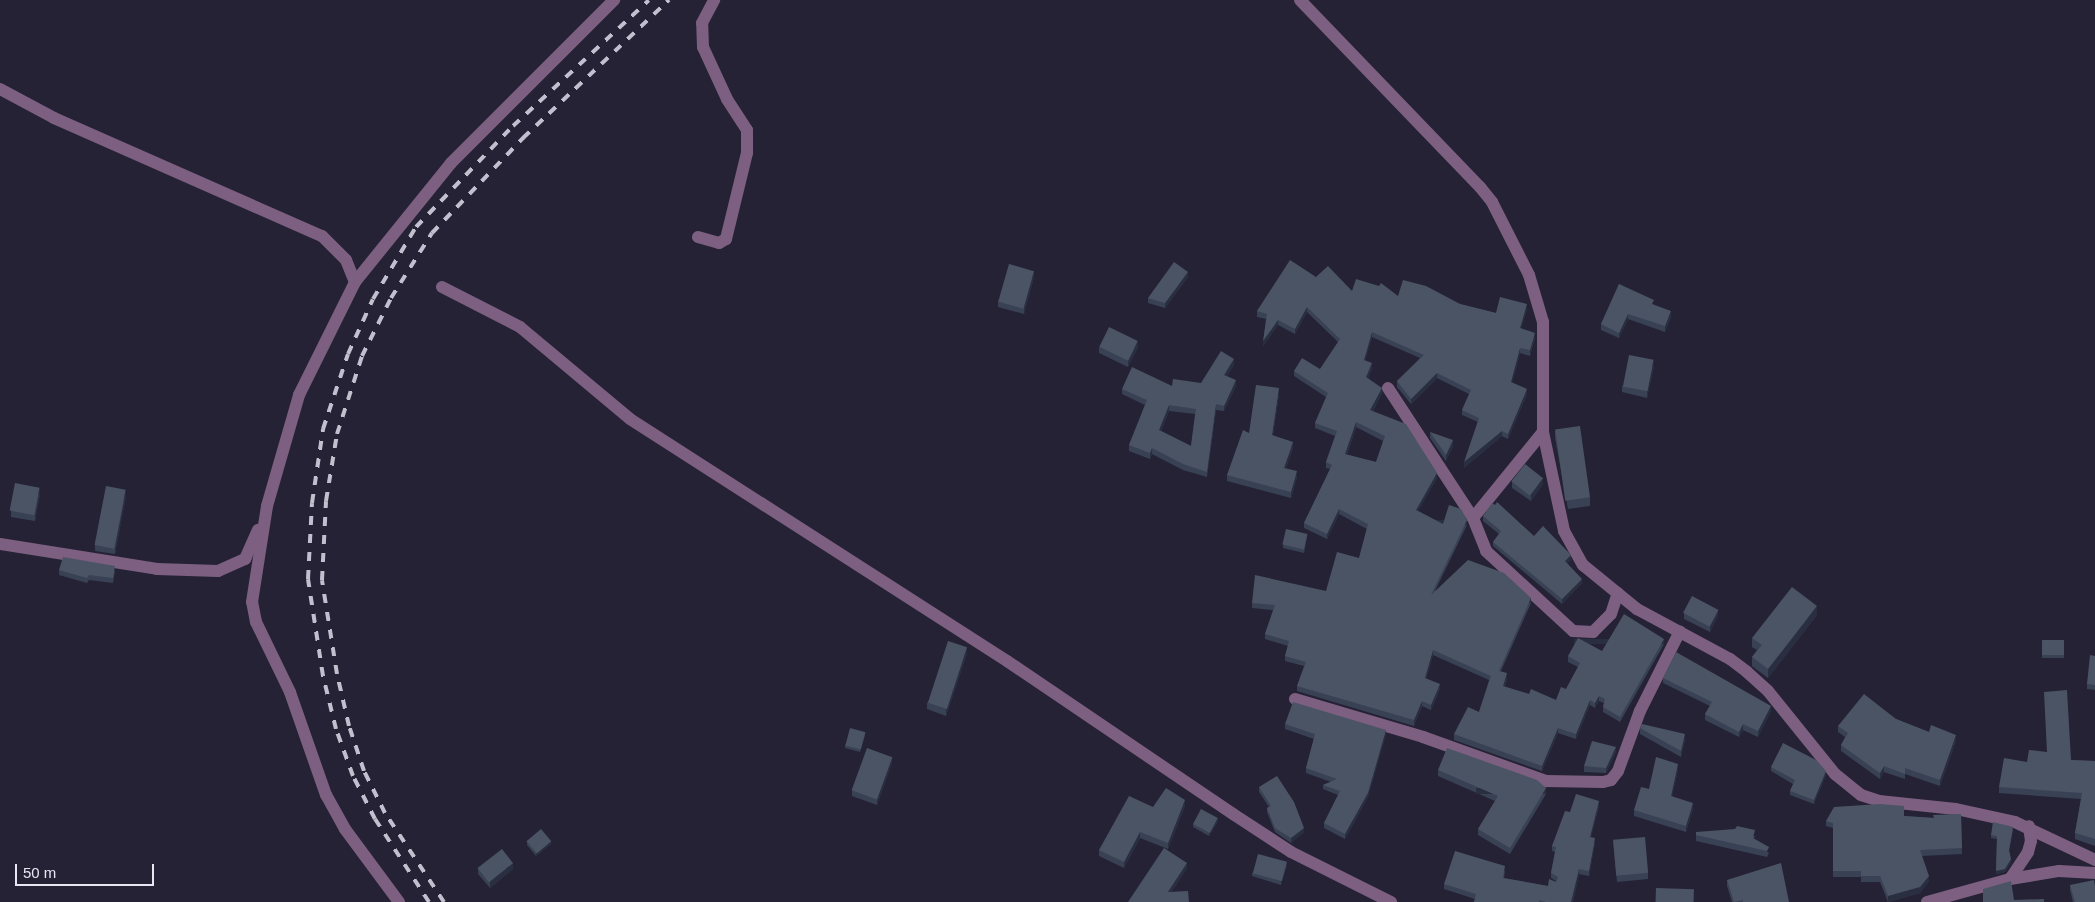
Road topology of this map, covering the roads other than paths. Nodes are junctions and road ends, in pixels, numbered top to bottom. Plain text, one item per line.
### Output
1 (614, 0) edge
2 (714, 0) edge
3 (1300, 0) edge
4 (0, 89) edge
5 (698, 237) dead end
6 (355, 282) junction
7 (442, 287) dead end
8 (1388, 388) dead end
9 (1543, 432) junction
10 (267, 506) junction
11 (1473, 518) junction
12 (0, 544) edge
13 (1618, 593) junction
14 (1680, 631) junction
15 (1295, 699) dead end
16 (2029, 826) junction
17 (2095, 860) edge
18 (2095, 873) edge
19 (2010, 879) junction
20 (399, 902) edge
21 (1391, 902) edge
22 (1927, 902) edge

1 - 6 street
2 - 5 street
3 - 9 street
4 - 6 street
6 - 10 street
7 - 21 street
8 - 11 street
9 - 11 street
9 - 13 street
10 - 12 street
10 - 20 street
11 - 13 street
13 - 14 street
14 - 15 street
14 - 16 street
16 - 17 street
16 - 19 street
18 - 19 street
19 - 22 street

